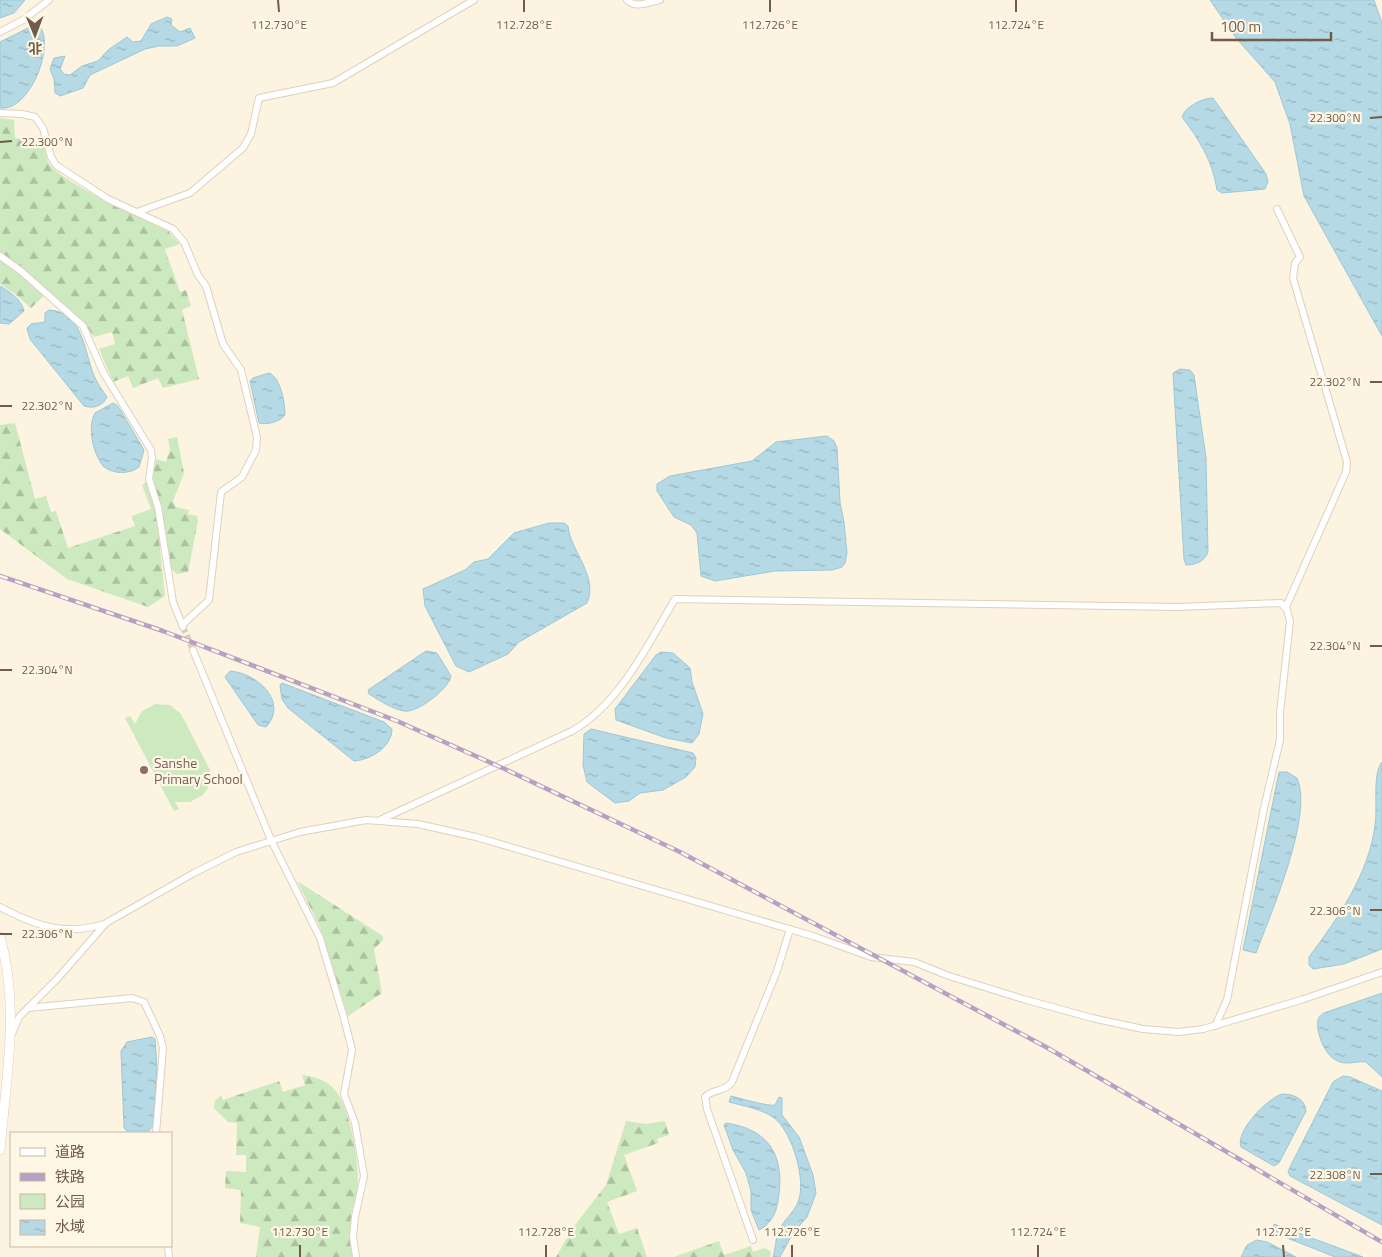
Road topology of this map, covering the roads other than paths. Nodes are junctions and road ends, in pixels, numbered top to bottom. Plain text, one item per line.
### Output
1 (49, 0) edge
2 (474, 0) edge
3 (627, 0) edge
4 (660, 0) edge
5 (0, 32) edge
6 (0, 113) edge
7 (1277, 209) dead end
8 (136, 212) junction
9 (0, 256) edge
10 (1286, 607) junction
11 (193, 650) tunnel mouth
12 (379, 820) junction
13 (271, 840) junction
14 (0, 906) edge
15 (106, 923) junction
16 (790, 929) junction
17 (1, 941) edge
18 (1382, 972) edge
19 (28, 1008) junction
20 (1215, 1026) junction
21 (9, 1042) junction
22 (156, 1132) edge
23 (0, 1150) edge
24 (753, 1240) dead end
25 (356, 1257) edge

1 - 5 street
2 - 8 street
3 - 4 street
6 - 8 street
7 - 10 street
8 - 9 street
10 - 12 street
10 - 20 street
11 - 13 street
12 - 13 street
12 - 16 street
13 - 15 street
13 - 25 street
14 - 15 street
15 - 19 street
16 - 20 street
16 - 24 street
17 - 21 street
18 - 20 street
19 - 21 street
19 - 22 street
21 - 23 street

